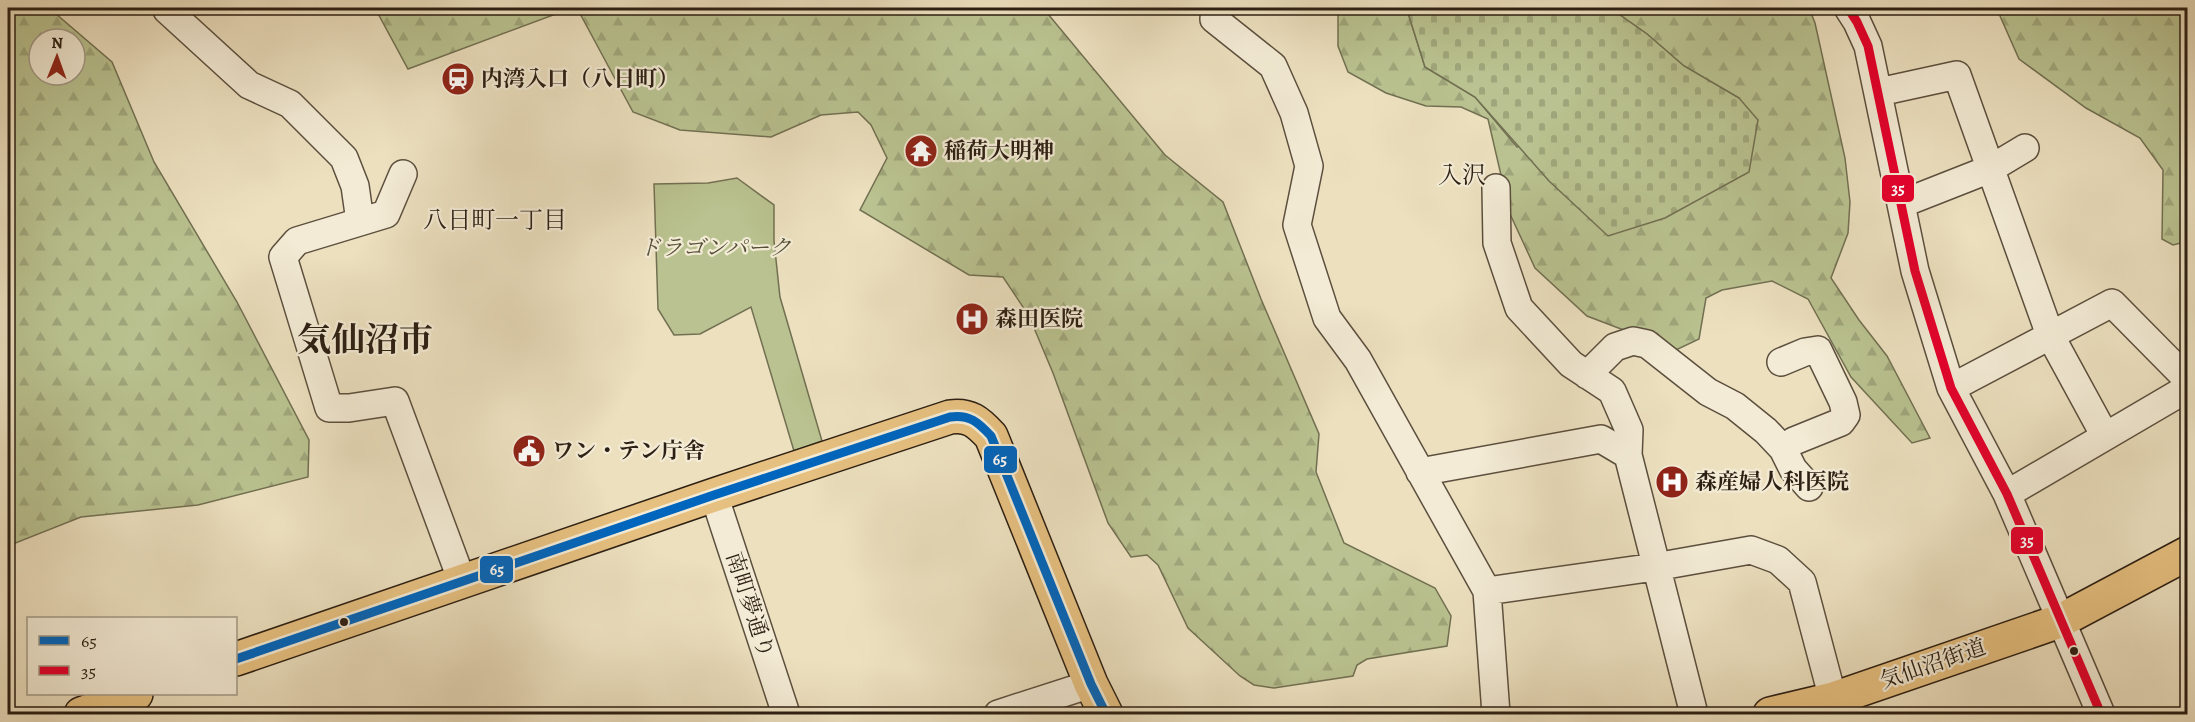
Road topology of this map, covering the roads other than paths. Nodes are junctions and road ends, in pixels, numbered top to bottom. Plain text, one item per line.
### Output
1 (1215, 8) edge
2 (166, 10) dead end
3 (1857, 12) edge
4 (1879, 92) junction
5 (2025, 148) dead end
6 (1990, 169) junction
7 (403, 174) dead end
8 (1496, 188) dead end
9 (1901, 204) junction
10 (360, 221) junction
11 (2050, 335) junction
12 (1781, 362) dead end
13 (1587, 375) junction
14 (2187, 380) edge
15 (1951, 388) junction
16 (2187, 388) edge
17 (2105, 436) junction
18 (1783, 448) junction
19 (1628, 455) junction
20 (1420, 472) junction
21 (1809, 487) dead end
22 (2007, 494) junction
23 (714, 495) junction
24 (2187, 553) edge
25 (1655, 567) junction
26 (462, 581) junction
27 (1487, 591) junction
28 (2060, 621) junction
29 (237, 659) edge
30 (1091, 684) junction
31 (1833, 699) junction
32 (127, 702) edge
33 (81, 714) edge
34 (786, 714) edge
35 (998, 714) edge
36 (1106, 714) edge
37 (1496, 714) edge
38 (1694, 714) edge
39 (1770, 714) edge
40 (2101, 714) edge

1 - 20 street
2 - 10 street
3 - 4 street
4 - 6 street
4 - 9 street
5 - 6 street
6 - 9 street
6 - 11 street
7 - 10 street
8 - 13 street
9 - 15 street
10 - 26 street
11 - 14 street
11 - 15 street
11 - 17 street
12 - 18 street
13 - 18 street
13 - 19 street
15 - 22 street
16 - 17 street
17 - 22 street
18 - 21 street
19 - 20 street
19 - 25 street
20 - 27 street
22 - 28 street
23 - 26 main road
23 - 30 main road
23 - 34 street, 南町夢通り
24 - 28 main road, 気仙沼街道
25 - 27 street
25 - 31 street
25 - 38 street
26 - 29 main road
27 - 37 street
28 - 31 main road, 気仙沼街道
28 - 40 street
30 - 35 street
30 - 36 main road
31 - 39 main road, 気仙沼街道
32 - 33 main road

